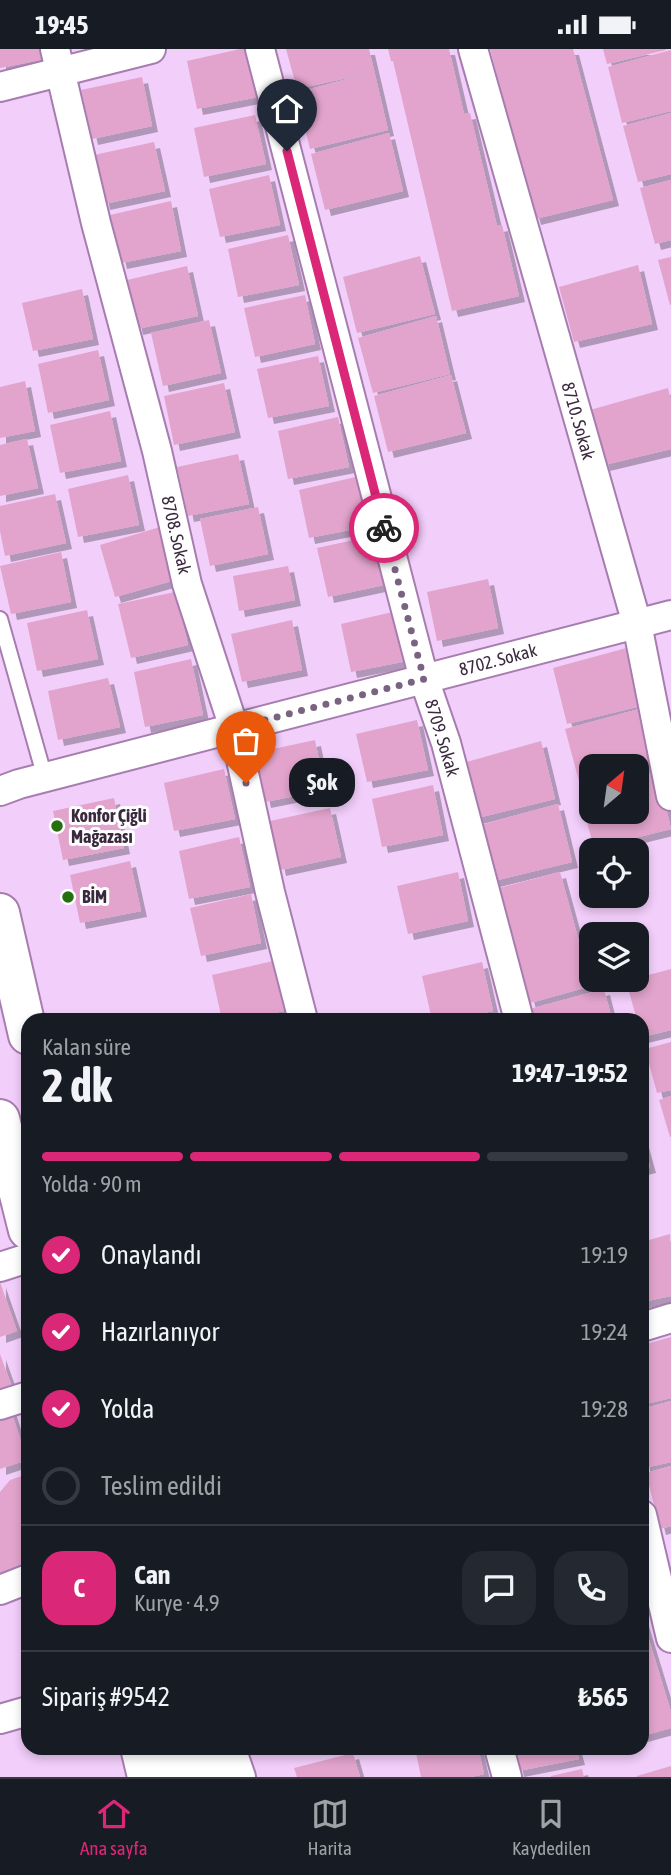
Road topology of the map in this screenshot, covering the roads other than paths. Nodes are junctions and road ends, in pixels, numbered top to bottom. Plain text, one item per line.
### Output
1 (151, 49) edge
2 (260, 49) edge
3 (473, 49) edge
4 (57, 61) edge
5 (0, 87) edge
6 (671, 615) edge
7 (0, 619) edge
8 (637, 624) junction
9 (424, 679) junction
10 (234, 728) junction
11 (45, 778) junction
12 (0, 791) edge
13 (671, 796) edge
14 (0, 913) edge
15 (23, 1013) edge
16 (301, 1013) edge
17 (517, 1013) edge
18 (0, 1119) edge
19 (21, 1202) edge
20 (21, 1260) edge
21 (0, 1268) edge
22 (671, 1318) edge
23 (649, 1325) edge
24 (21, 1398) edge
25 (0, 1405) edge
26 (649, 1545) edge
27 (21, 1582) edge
28 (0, 1590) edge
29 (671, 1638) edge
30 (21, 1713) edge
31 (0, 1719) edge
32 (137, 1755) edge
33 (166, 1755) edge
34 (204, 1755) edge
35 (233, 1755) edge
36 (501, 1755) edge
37 (142, 1777) edge
38 (172, 1777) edge
39 (209, 1777) edge
40 (241, 1777) edge
41 (507, 1777) edge

1 - 4 street
2 - 9 street, 8709. Sokak
3 - 8 street, 8710. Sokak
4 - 5 street
4 - 10 street, 8708. Sokak
6 - 8 street, 8702. Sokak
7 - 11 lane
8 - 9 street, 8702. Sokak
8 - 13 street, 8710. Sokak
9 - 10 street, 8702. Sokak
9 - 17 street, 8709. Sokak
10 - 11 street, 8702. Sokak
10 - 16 street, 8708. Sokak
11 - 12 street, 8702. Sokak
14 - 15 highway
18 - 19 highway
20 - 21 street
22 - 23 street
24 - 25 street
26 - 29 street
27 - 28 street
30 - 31 street
32 - 37 street
33 - 38 highway
34 - 39 highway
35 - 40 street
36 - 41 street

